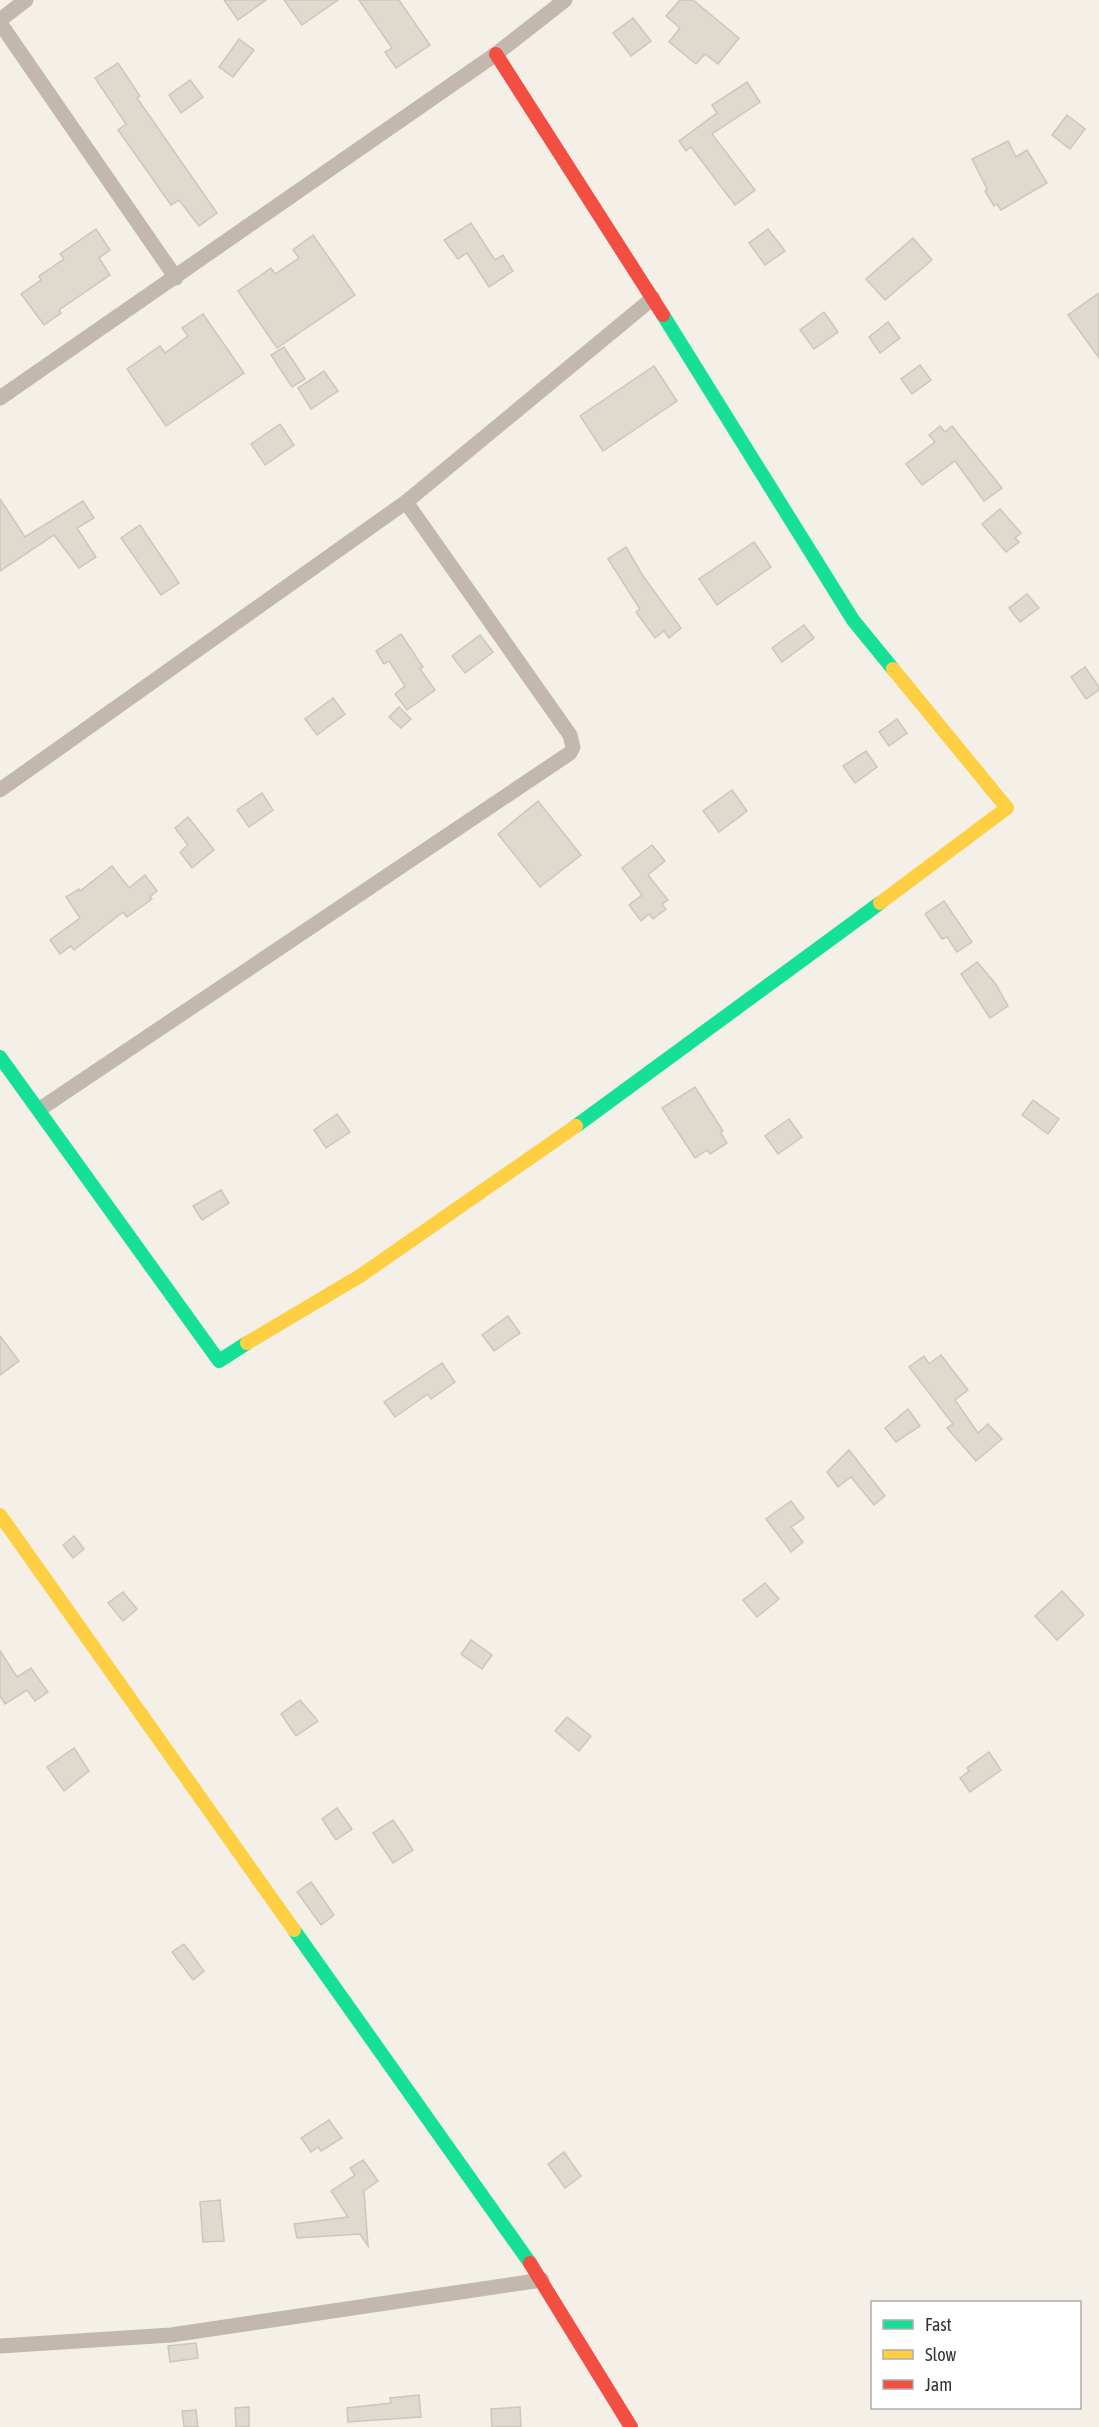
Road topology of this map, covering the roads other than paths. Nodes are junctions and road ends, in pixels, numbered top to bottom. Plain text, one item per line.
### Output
1 (26, 0) edge
2 (566, 0) edge
3 (0, 21) edge
4 (496, 54) junction
5 (176, 278) junction
6 (653, 298) junction
7 (0, 398) edge
8 (406, 502) junction
9 (0, 790) edge
10 (0, 1057) edge
11 (40, 1109) junction
12 (0, 1515) edge
13 (542, 2280) junction
14 (0, 2346) edge
15 (632, 2427) edge

1 - 3 street
2 - 4 street
3 - 5 street
4 - 5 street
4 - 6 street
5 - 7 street
6 - 8 street
6 - 11 street
8 - 9 street
8 - 11 street
10 - 11 street
12 - 13 street
13 - 14 street
13 - 15 street

